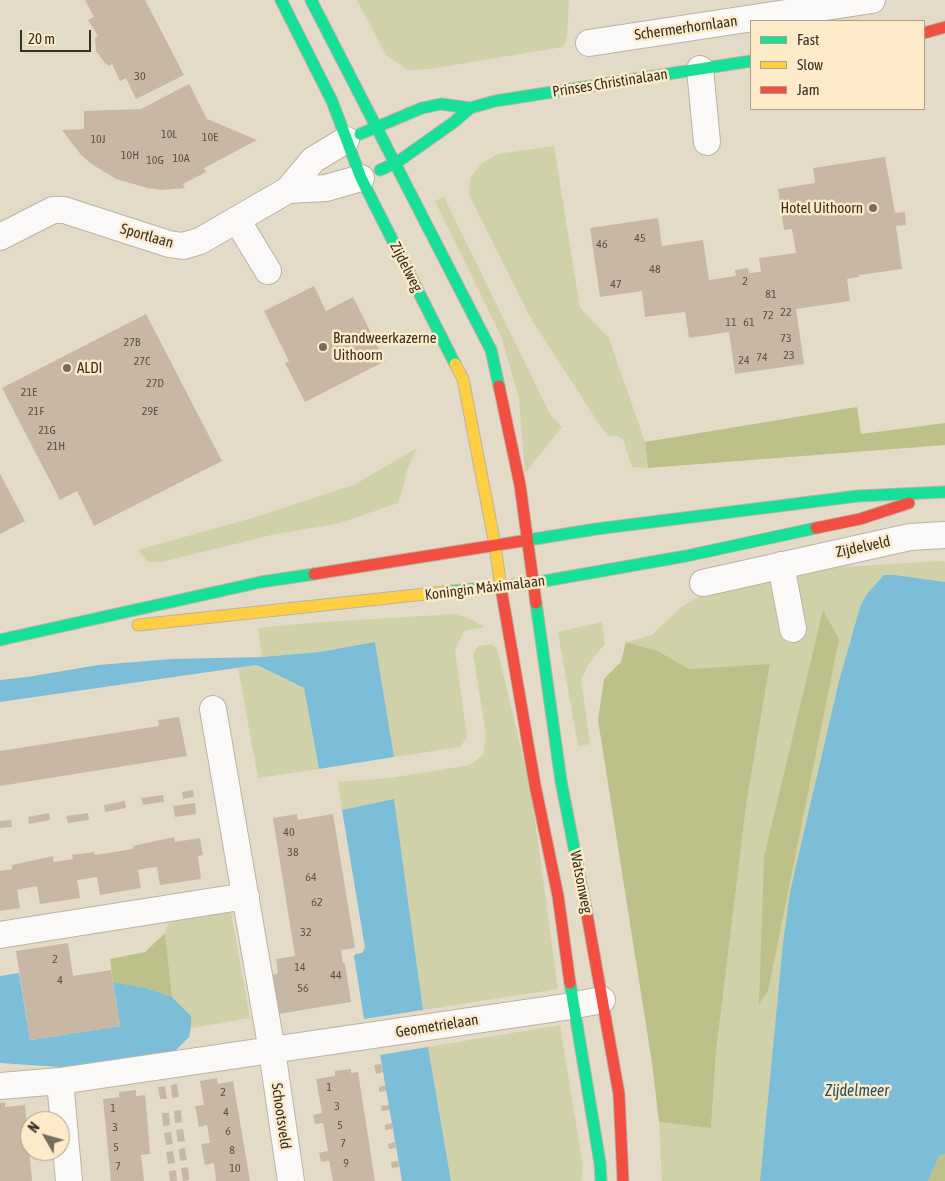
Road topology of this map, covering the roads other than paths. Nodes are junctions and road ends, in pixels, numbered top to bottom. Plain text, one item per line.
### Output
1 (281, 0) edge
2 (312, 0) edge
3 (872, 0) edge
4 (770, 12) edge
5 (945, 27) edge
6 (925, 32) edge
7 (589, 42) dead end
8 (750, 61) edge
9 (700, 69) junction
10 (470, 108) junction
11 (377, 126) junction
12 (346, 140) junction
13 (707, 142) dead end
14 (396, 163) junction
15 (361, 178) junction
16 (288, 190) junction
17 (237, 220) junction
18 (0, 237) edge
19 (268, 271) dead end
20 (943, 492) edge
21 (945, 535) edge
22 (528, 540) junction
23 (495, 545) junction
24 (781, 565) junction
25 (533, 583) junction
26 (703, 583) dead end
27 (501, 588) junction
28 (126, 626) dead end
29 (106, 628) dead end
30 (793, 629) dead end
31 (20, 637) junction
32 (0, 640) edge
33 (213, 709) dead end
34 (246, 896) junction
35 (0, 935) edge
36 (602, 1000) junction
37 (573, 1006) junction
38 (272, 1051) junction
39 (60, 1081) junction
40 (0, 1086) edge
41 (69, 1181) edge
42 (291, 1181) edge
43 (601, 1181) edge
44 (623, 1181) edge

1 - 12 street, Zijdelweg
2 - 11 street
3 - 4 street, Schermerhornlaan
4 - 7 street, Schermerhornlaan
5 - 6 street
8 - 9 street, Prinses Christinalaan
9 - 10 street, Prinses Christinalaan
9 - 13 street
10 - 11 street, Prinses Christinalaan
10 - 14 street, Prinses Christinalaan
11 - 12 street, Prinses Christinalaan
11 - 14 street
12 - 15 street, Zijdelweg
12 - 16 street, Sportlaan
14 - 15 street, Prinses Christinalaan
14 - 22 street
15 - 16 street, Sportlaan
15 - 23 street, Zijdelweg
16 - 17 street, Sportlaan
17 - 18 street, Sportlaan
17 - 19 street
20 - 22 street, Koningin Máximalaan
20 - 25 street, Koningin Máximalaan
21 - 24 street, Zijdelveld
22 - 23 street, Koningin Máximalaan
22 - 25 street, Watsonweg
23 - 27 street, Zijdelweg
23 - 31 street, Koningin Máximalaan
24 - 26 street, Zijdelveld
24 - 30 street
25 - 27 street, Koningin Máximalaan
25 - 36 street, Watsonweg
27 - 28 street, Koningin Máximalaan
27 - 37 street, Watsonweg
29 - 31 street, Koningin Máximalaan
31 - 32 street, Koningin Máximalaan
33 - 34 street
34 - 35 street
34 - 38 street
36 - 37 street, Geometrielaan
36 - 44 street, Watsonweg
37 - 38 street, Geometrielaan
37 - 43 street, Watsonweg
38 - 39 street, Geometrielaan
38 - 42 street, Schootsveld
39 - 40 street, Geometrielaan
39 - 41 street

